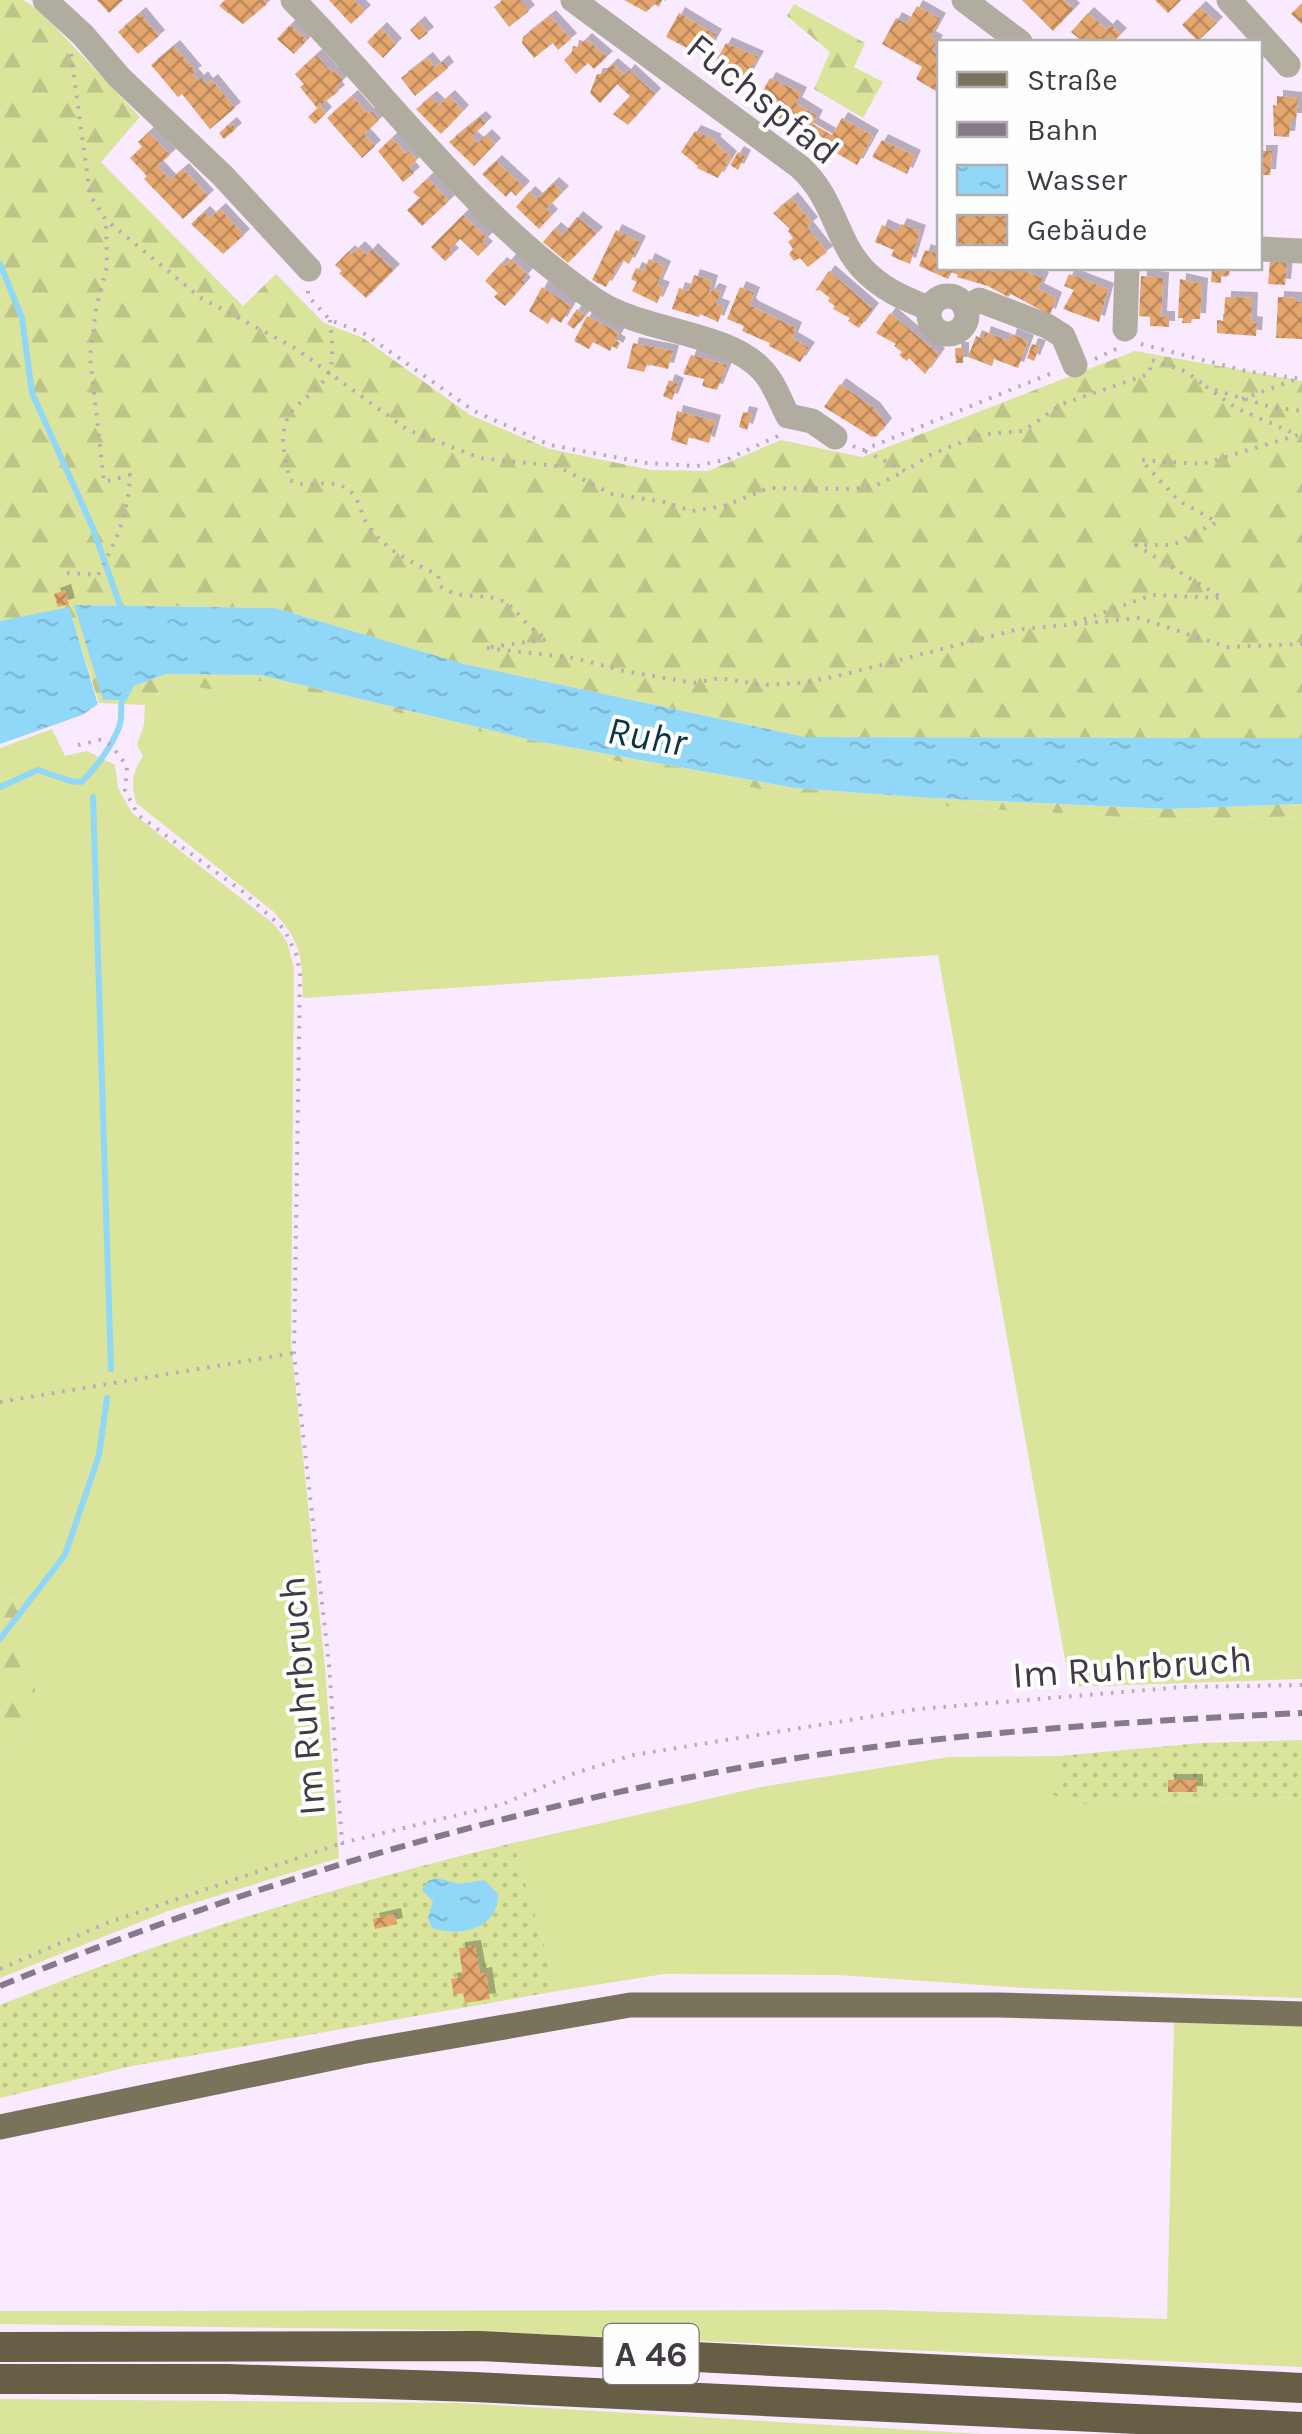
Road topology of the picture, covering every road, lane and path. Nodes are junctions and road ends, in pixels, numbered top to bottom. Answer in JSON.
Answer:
{"nodes":[{"id":1,"x":45,"y":0,"type":"edge"},
{"id":2,"x":293,"y":0,"type":"edge"},
{"id":3,"x":573,"y":0,"type":"edge"},
{"id":4,"x":964,"y":0,"type":"edge"},
{"id":5,"x":1228,"y":0,"type":"edge"},
{"id":6,"x":67,"y":19,"type":"junction"},
{"id":7,"x":1017,"y":40,"type":"edge"},
{"id":8,"x":1295,"y":65,"type":"edge"},
{"id":9,"x":1262,"y":66,"type":"edge"},
{"id":10,"x":106,"y":220,"type":"junction"},
{"id":11,"x":1262,"y":248,"type":"edge"},
{"id":12,"x":1302,"y":252,"type":"edge"},
{"id":13,"x":309,"y":269,"type":"joint"},
{"id":14,"x":1127,"y":270,"type":"edge"},
{"id":15,"x":330,"y":320,"type":"junction"},
{"id":16,"x":1128,"y":339,"type":"junction"},
{"id":17,"x":1075,"y":364,"type":"junction"},
{"id":18,"x":328,"y":374,"type":"junction"},
{"id":19,"x":1300,"y":378,"type":"edge"},
{"id":20,"x":1204,"y":385,"type":"junction"},
{"id":21,"x":1242,"y":399,"type":"junction"},
{"id":22,"x":1302,"y":412,"type":"edge"},
{"id":23,"x":788,"y":416,"type":"junction"},
{"id":24,"x":835,"y":437,"type":"joint"},
{"id":25,"x":862,"y":450,"type":"junction"},
{"id":26,"x":904,"y":471,"type":"junction"},
{"id":27,"x":67,"y":573,"type":"dead end"},
{"id":28,"x":1065,"y":626,"type":"junction"},
{"id":29,"x":1302,"y":644,"type":"edge"},
{"id":30,"x":78,"y":746,"type":"dead end"},
{"id":31,"x":294,"y":1353,"type":"junction"},
{"id":32,"x":0,"y":1402,"type":"edge"},
{"id":33,"x":1302,"y":1685,"type":"edge"},
{"id":34,"x":342,"y":1843,"type":"junction"},
{"id":35,"x":0,"y":1969,"type":"edge"},
{"id":36,"x":1302,"y":2014,"type":"edge"},
{"id":37,"x":0,"y":2127,"type":"edge"},
{"id":38,"x":0,"y":2347,"type":"edge"},
{"id":39,"x":0,"y":2379,"type":"edge"},
{"id":40,"x":1302,"y":2388,"type":"edge"},
{"id":41,"x":1302,"y":2426,"type":"edge"}],
"edges":[{"from":1,"to":6,"type":"street"},
{"from":2,"to":23,"type":"street"},
{"from":3,"to":17,"type":"street","name":"Fuchspfad"},
{"from":4,"to":7,"type":"street"},
{"from":5,"to":8,"type":"street"},
{"from":6,"to":10,"type":"path"},
{"from":6,"to":13,"type":"street"},
{"from":8,"to":9,"type":"street"},
{"from":10,"to":18,"type":"path"},
{"from":10,"to":27,"type":"path"},
{"from":11,"to":12,"type":"street"},
{"from":13,"to":15,"type":"path"},
{"from":14,"to":16,"type":"street"},
{"from":15,"to":18,"type":"path"},
{"from":15,"to":23,"type":"path"},
{"from":16,"to":17,"type":"path"},
{"from":16,"to":19,"type":"path"},
{"from":17,"to":25,"type":"path"},
{"from":18,"to":26,"type":"path"},
{"from":18,"to":28,"type":"path"},
{"from":19,"to":21,"type":"path"},
{"from":20,"to":21,"type":"path"},
{"from":20,"to":26,"type":"path"},
{"from":20,"to":28,"type":"path"},
{"from":21,"to":22,"type":"path"},
{"from":23,"to":24,"type":"street"},
{"from":24,"to":25,"type":"path"},
{"from":25,"to":26,"type":"path"},
{"from":28,"to":29,"type":"path"},
{"from":30,"to":31,"type":"path","name":"Im Ruhrbruch"},
{"from":31,"to":32,"type":"path"},
{"from":31,"to":34,"type":"path","name":"Im Ruhrbruch"},
{"from":33,"to":34,"type":"path","name":"Im Ruhrbruch"},
{"from":34,"to":35,"type":"path"},
{"from":36,"to":37,"type":"main road"},
{"from":38,"to":40,"type":"highway","number":"A 46"},
{"from":39,"to":41,"type":"highway","number":"A 46"}]}
